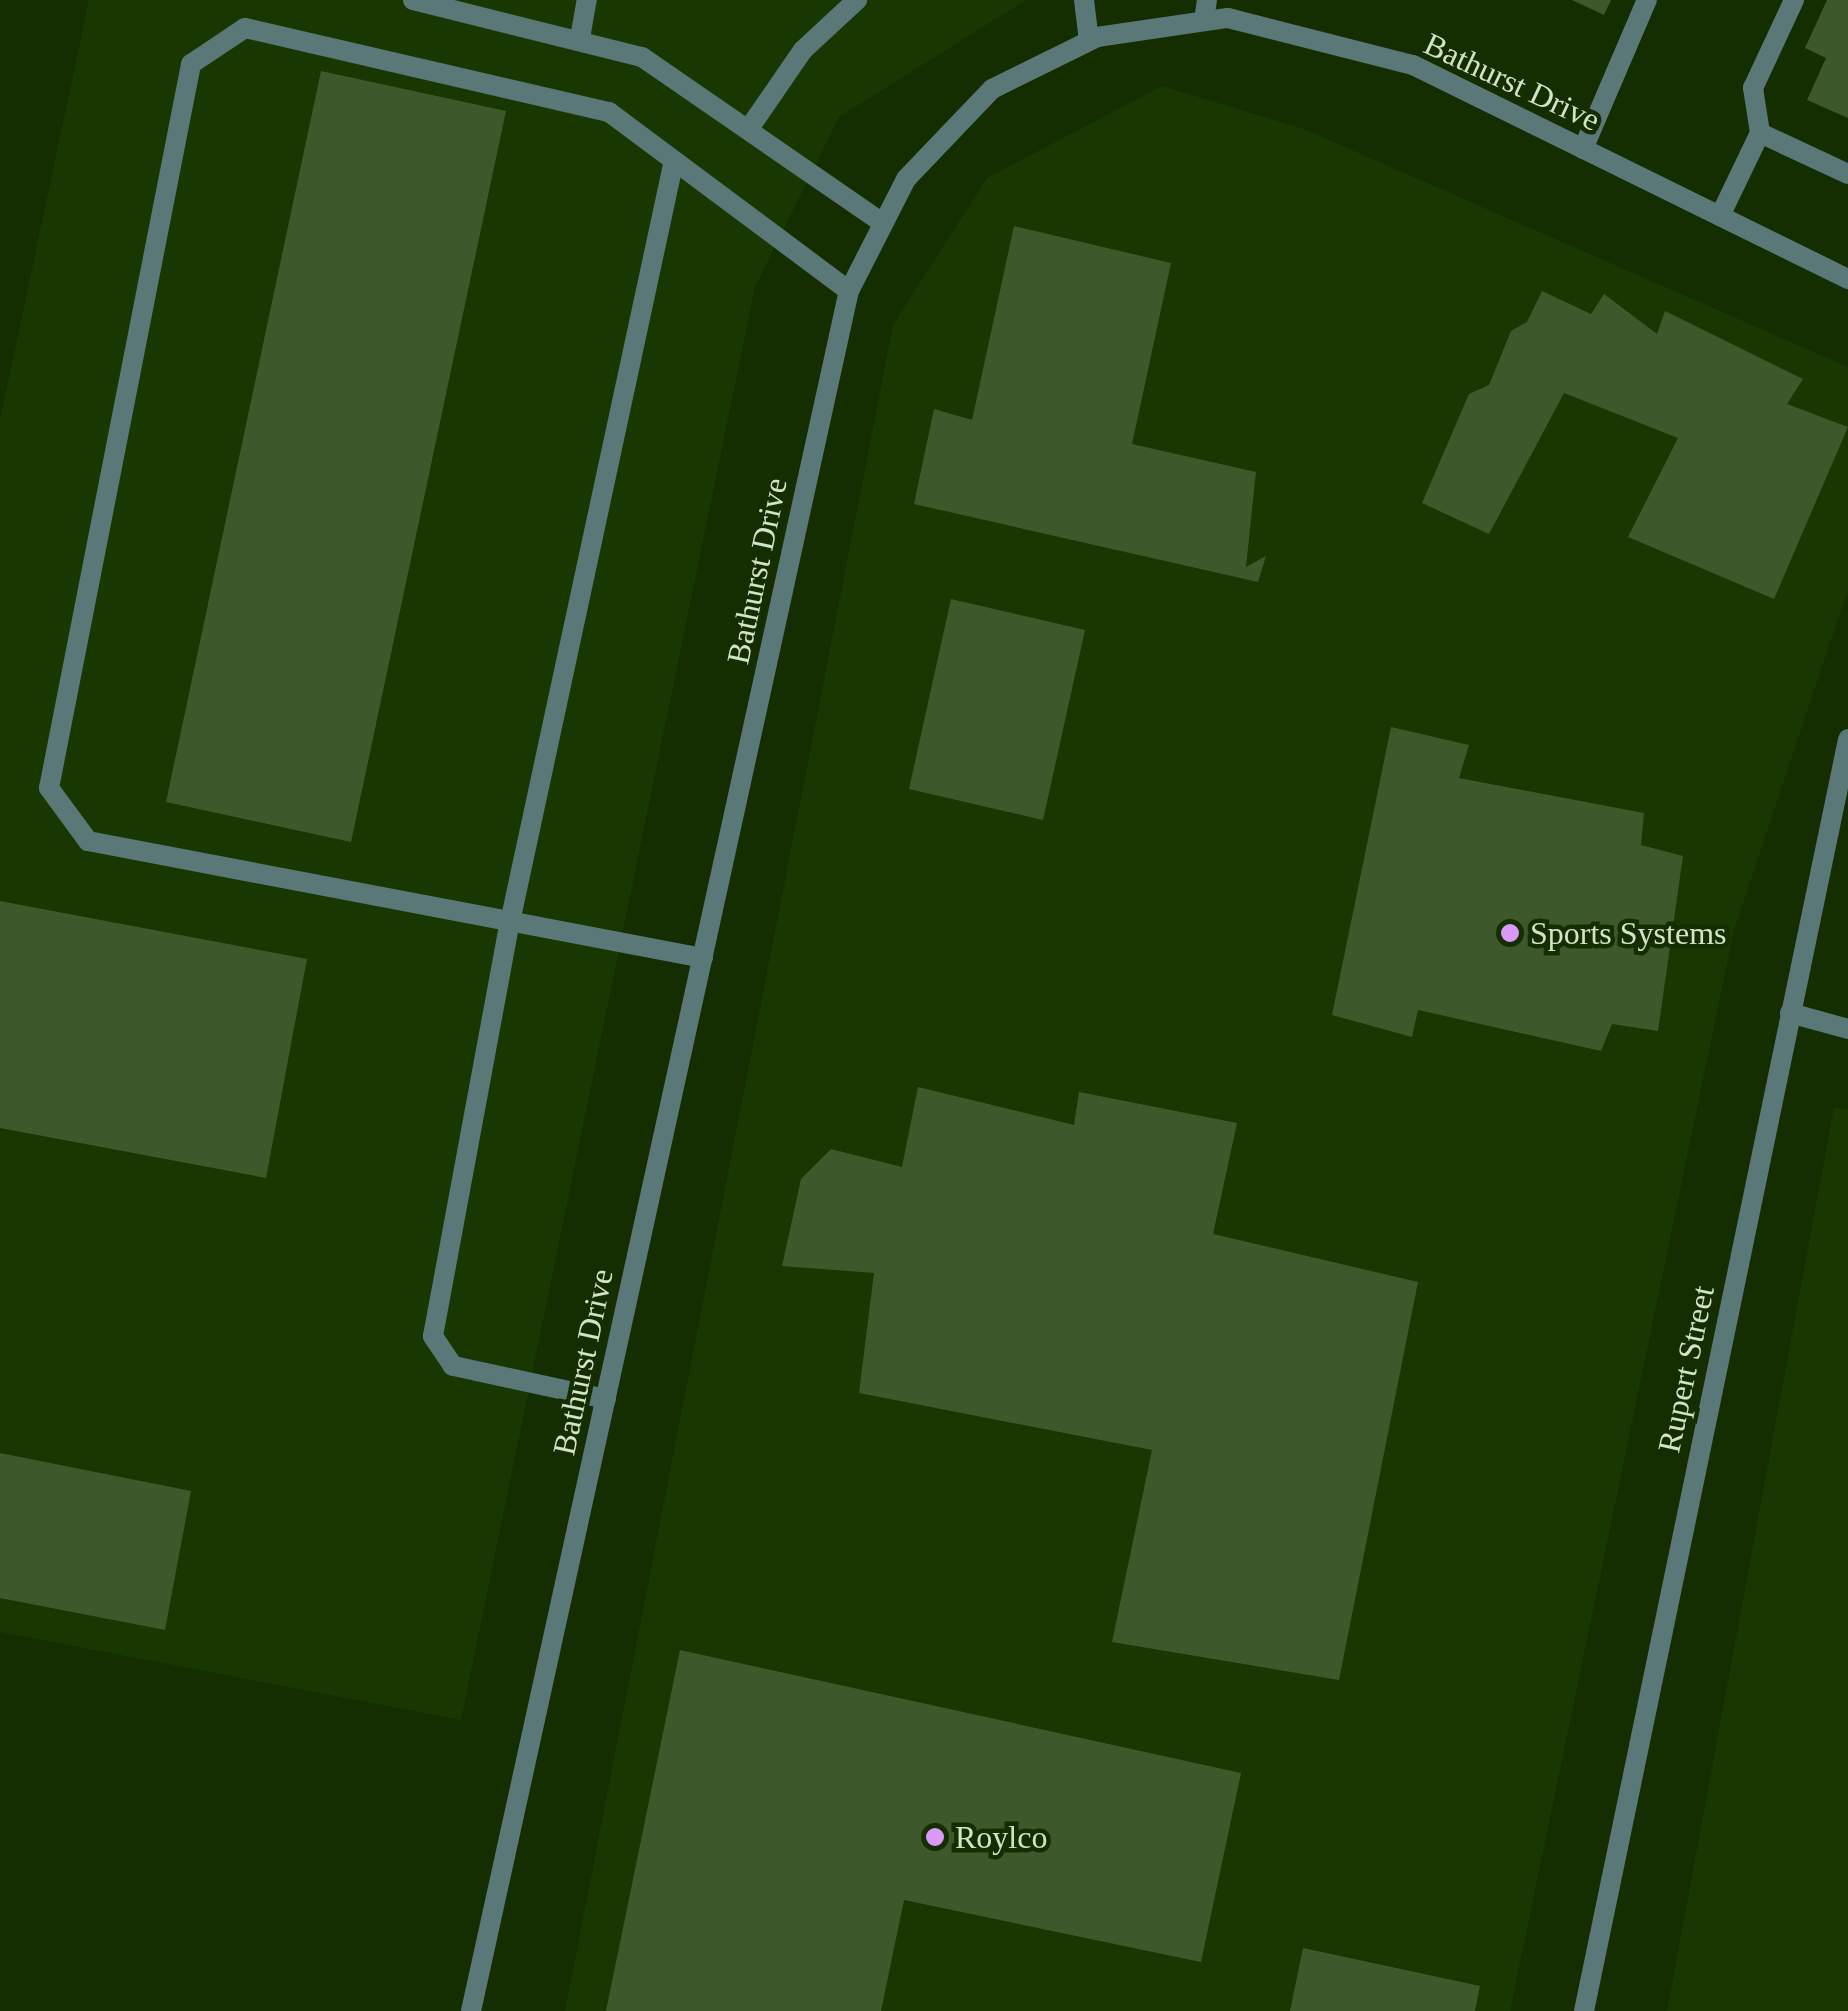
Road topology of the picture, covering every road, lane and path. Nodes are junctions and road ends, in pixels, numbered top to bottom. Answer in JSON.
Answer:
{"nodes":[{"id":1,"x":414,"y":0,"type":"edge"},
{"id":2,"x":587,"y":0,"type":"edge"},
{"id":3,"x":858,"y":0,"type":"edge"},
{"id":4,"x":1084,"y":0,"type":"edge"},
{"id":5,"x":1647,"y":0,"type":"edge"},
{"id":6,"x":1794,"y":0,"type":"edge"},
{"id":7,"x":1206,"y":11,"type":"edge"},
{"id":8,"x":580,"y":38,"type":"junction"},
{"id":9,"x":1089,"y":41,"type":"junction"},
{"id":10,"x":750,"y":128,"type":"junction"},
{"id":11,"x":1760,"y":133,"type":"junction"},
{"id":12,"x":1583,"y":149,"type":"junction"},
{"id":13,"x":674,"y":160,"type":"junction"},
{"id":14,"x":1848,"y":174,"type":"edge"},
{"id":15,"x":1720,"y":216,"type":"junction"},
{"id":16,"x":884,"y":223,"type":"junction"},
{"id":17,"x":1848,"y":280,"type":"edge"},
{"id":18,"x":849,"y":291,"type":"junction"},
{"id":19,"x":1848,"y":740,"type":"edge"},
{"id":20,"x":510,"y":922,"type":"junction"},
{"id":21,"x":703,"y":958,"type":"junction"},
{"id":22,"x":1790,"y":1014,"type":"junction"},
{"id":23,"x":1848,"y":1029,"type":"edge"},
{"id":24,"x":606,"y":1399,"type":"junction"},
{"id":25,"x":472,"y":2011,"type":"edge"},
{"id":26,"x":1584,"y":2011,"type":"edge"}],
"edges":[{"from":1,"to":8,"type":"street"},
{"from":2,"to":8,"type":"street"},
{"from":3,"to":10,"type":"street"},
{"from":4,"to":9,"type":"street"},
{"from":5,"to":12,"type":"street"},
{"from":6,"to":11,"type":"street"},
{"from":7,"to":9,"type":"street","name":"Bathurst Drive"},
{"from":7,"to":12,"type":"street","name":"Bathurst Drive"},
{"from":8,"to":10,"type":"street"},
{"from":9,"to":16,"type":"street","name":"Bathurst Drive"},
{"from":10,"to":16,"type":"street"},
{"from":11,"to":14,"type":"street"},
{"from":11,"to":15,"type":"street"},
{"from":12,"to":15,"type":"street","name":"Bathurst Drive"},
{"from":13,"to":18,"type":"street"},
{"from":13,"to":20,"type":"street"},
{"from":13,"to":20,"type":"street"},
{"from":15,"to":17,"type":"street","name":"Bathurst Drive"},
{"from":16,"to":18,"type":"street","name":"Bathurst Drive"},
{"from":18,"to":21,"type":"street","name":"Bathurst Drive"},
{"from":19,"to":22,"type":"street","name":"Rupert Street"},
{"from":20,"to":21,"type":"street"},
{"from":20,"to":24,"type":"street"},
{"from":21,"to":24,"type":"street","name":"Bathurst Drive"},
{"from":22,"to":23,"type":"street"},
{"from":22,"to":26,"type":"street","name":"Rupert Street"},
{"from":24,"to":25,"type":"street","name":"Bathurst Drive"}]}
